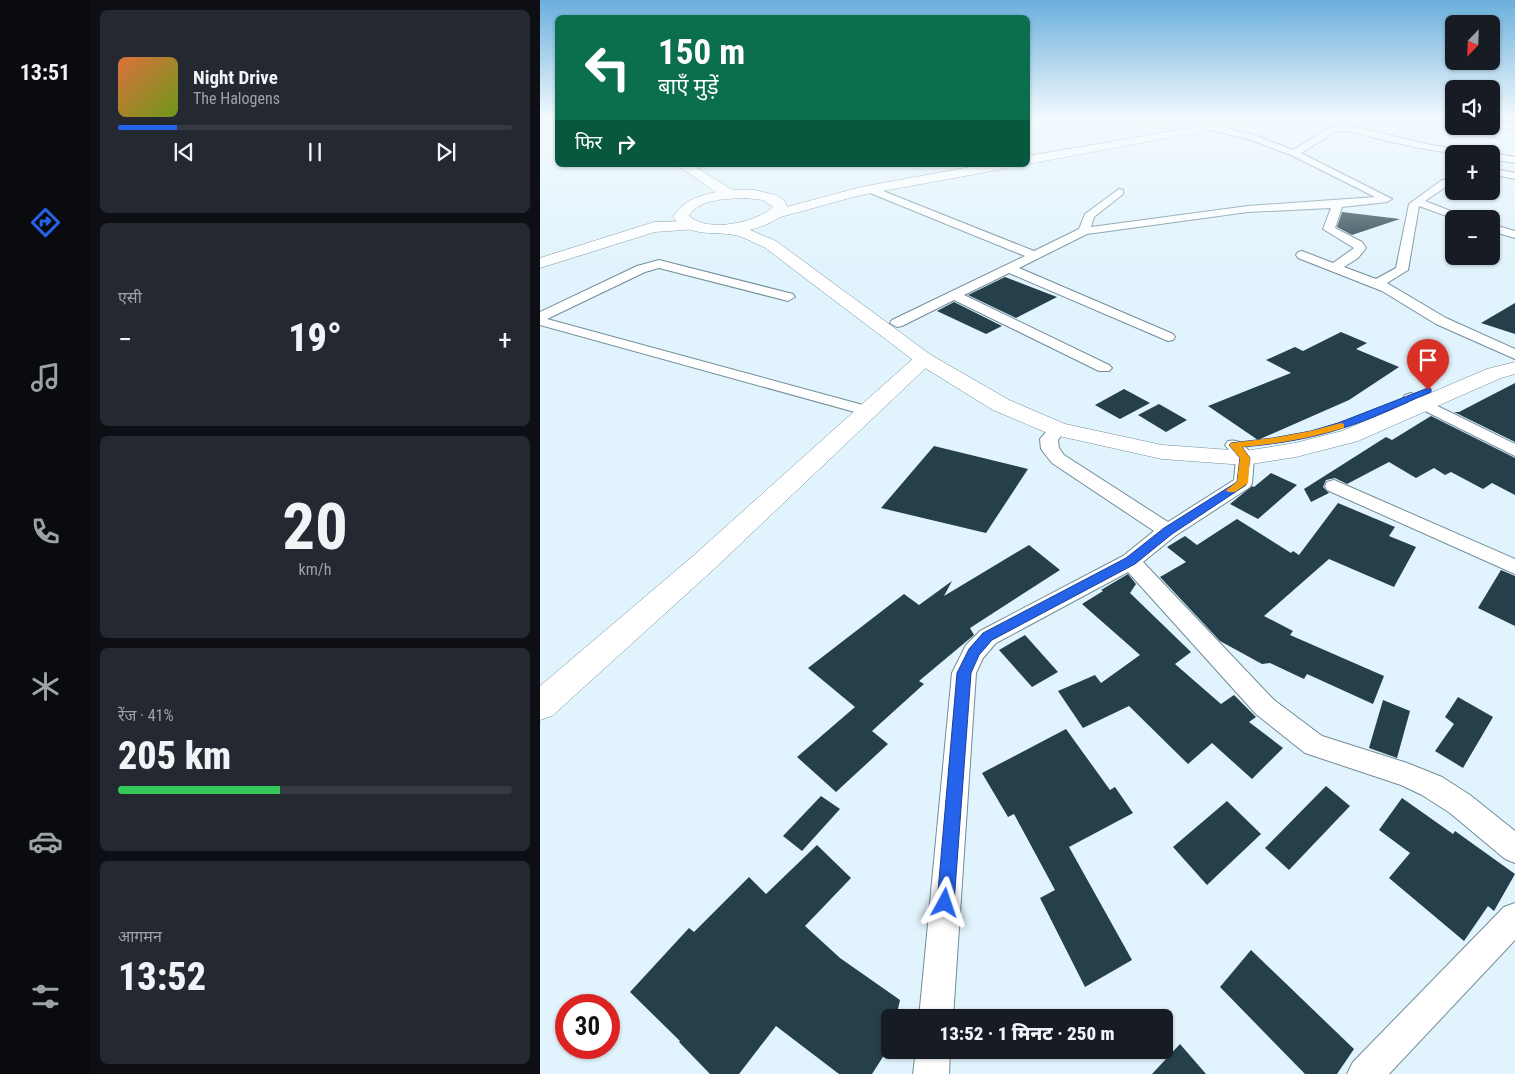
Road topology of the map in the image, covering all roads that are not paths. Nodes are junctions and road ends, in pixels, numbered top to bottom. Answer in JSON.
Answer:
{"nodes":[{"id":1,"x":671,"y":167,"type":"edge"},
{"id":2,"x":686,"y":167,"type":"edge"},
{"id":3,"x":935,"y":167,"type":"edge"},
{"id":4,"x":992,"y":167,"type":"edge"},
{"id":5,"x":1323,"y":167,"type":"edge"},
{"id":6,"x":1500,"y":173,"type":"edge"},
{"id":7,"x":1515,"y":176,"type":"edge"},
{"id":8,"x":1445,"y":183,"type":"edge"},
{"id":9,"x":869,"y":190,"type":"junction"},
{"id":10,"x":801,"y":192,"type":"dead end"},
{"id":11,"x":1119,"y":192,"type":"dead end"},
{"id":12,"x":786,"y":194,"type":"dead end"},
{"id":13,"x":730,"y":195,"type":"junction"},
{"id":14,"x":760,"y":195,"type":"junction"},
{"id":15,"x":1387,"y":199,"type":"junction"},
{"id":16,"x":701,"y":201,"type":"junction"},
{"id":17,"x":1417,"y":202,"type":"junction"},
{"id":18,"x":1338,"y":204,"type":"junction"},
{"id":19,"x":683,"y":211,"type":"junction"},
{"id":20,"x":1445,"y":212,"type":"edge"},
{"id":21,"x":772,"y":217,"type":"junction"},
{"id":22,"x":692,"y":226,"type":"junction"},
{"id":23,"x":720,"y":229,"type":"junction"},
{"id":24,"x":1500,"y":230,"type":"edge"},
{"id":25,"x":1084,"y":231,"type":"junction"},
{"id":26,"x":1515,"y":235,"type":"edge"},
{"id":27,"x":540,"y":252,"type":"edge"},
{"id":28,"x":1034,"y":255,"type":"junction"},
{"id":29,"x":1302,"y":255,"type":"dead end"},
{"id":30,"x":540,"y":263,"type":"edge"},
{"id":31,"x":1335,"y":267,"type":"junction"},
{"id":32,"x":1008,"y":268,"type":"junction"},
{"id":33,"x":1376,"y":284,"type":"junction"},
{"id":34,"x":845,"y":293,"type":"junction"},
{"id":35,"x":953,"y":295,"type":"junction"},
{"id":36,"x":788,"y":297,"type":"dead end"},
{"id":37,"x":540,"y":317,"type":"edge"},
{"id":38,"x":540,"y":321,"type":"edge"},
{"id":39,"x":897,"y":323,"type":"junction"},
{"id":40,"x":1168,"y":337,"type":"dead end"},
{"id":41,"x":1515,"y":357,"type":"edge"},
{"id":42,"x":924,"y":358,"type":"junction"},
{"id":43,"x":1104,"y":368,"type":"dead end"},
{"id":44,"x":1515,"y":368,"type":"edge"},
{"id":45,"x":1417,"y":400,"type":"junction"},
{"id":46,"x":868,"y":411,"type":"junction"},
{"id":47,"x":1058,"y":429,"type":"junction"},
{"id":48,"x":1240,"y":451,"type":"junction"},
{"id":49,"x":1515,"y":451,"type":"edge"},
{"id":50,"x":1334,"y":486,"type":"dead end"},
{"id":51,"x":1168,"y":531,"type":"junction"},
{"id":52,"x":1130,"y":561,"type":"junction"},
{"id":53,"x":1515,"y":567,"type":"edge"},
{"id":54,"x":540,"y":706,"type":"edge"},
{"id":55,"x":1515,"y":850,"type":"edge"},
{"id":56,"x":1515,"y":918,"type":"edge"},
{"id":57,"x":937,"y":1009,"type":"edge"},
{"id":58,"x":932,"y":1059,"type":"edge"},
{"id":59,"x":931,"y":1074,"type":"edge"},
{"id":60,"x":1365,"y":1074,"type":"edge"}],
"edges":[{"from":1,"to":16,"type":"main road"},
{"from":2,"to":13,"type":"main road"},
{"from":3,"to":10,"type":"main road"},
{"from":4,"to":9,"type":"main road"},
{"from":5,"to":15,"type":"street"},
{"from":6,"to":7,"type":"street"},
{"from":8,"to":17,"type":"street"},
{"from":9,"to":21,"type":"main road"},
{"from":9,"to":28,"type":"street"},
{"from":11,"to":25,"type":"street"},
{"from":12,"to":14,"type":"main road"},
{"from":13,"to":14,"type":"main road"},
{"from":13,"to":16,"type":"main road"},
{"from":14,"to":21,"type":"main road"},
{"from":15,"to":17,"type":"street"},
{"from":15,"to":18,"type":"street"},
{"from":16,"to":19,"type":"main road"},
{"from":17,"to":20,"type":"street"},
{"from":17,"to":33,"type":"street"},
{"from":18,"to":25,"type":"street"},
{"from":18,"to":31,"type":"street"},
{"from":19,"to":22,"type":"main road"},
{"from":19,"to":27,"type":"main road"},
{"from":21,"to":23,"type":"main road"},
{"from":21,"to":34,"type":"main road"},
{"from":22,"to":23,"type":"main road"},
{"from":22,"to":30,"type":"main road"},
{"from":23,"to":34,"type":"main road"},
{"from":24,"to":26,"type":"street"},
{"from":25,"to":28,"type":"street"},
{"from":28,"to":32,"type":"street"},
{"from":29,"to":31,"type":"street"},
{"from":31,"to":33,"type":"street"},
{"from":32,"to":35,"type":"street"},
{"from":32,"to":40,"type":"street"},
{"from":33,"to":41,"type":"street"},
{"from":34,"to":39,"type":"main road"},
{"from":34,"to":42,"type":"main road"},
{"from":35,"to":39,"type":"street"},
{"from":35,"to":43,"type":"street"},
{"from":36,"to":37,"type":"street"},
{"from":38,"to":46,"type":"street"},
{"from":39,"to":48,"type":"main road"},
{"from":41,"to":45,"type":"main road"},
{"from":42,"to":46,"type":"main road"},
{"from":42,"to":47,"type":"main road"},
{"from":44,"to":45,"type":"main road"},
{"from":45,"to":48,"type":"main road"},
{"from":45,"to":49,"type":"street"},
{"from":46,"to":54,"type":"main road"},
{"from":47,"to":48,"type":"main road"},
{"from":47,"to":51,"type":"street"},
{"from":48,"to":51,"type":"street"},
{"from":50,"to":53,"type":"street"},
{"from":51,"to":52,"type":"street"},
{"from":52,"to":55,"type":"street"},
{"from":52,"to":57,"type":"street"},
{"from":56,"to":60,"type":"street"},
{"from":58,"to":59,"type":"street"}]}
